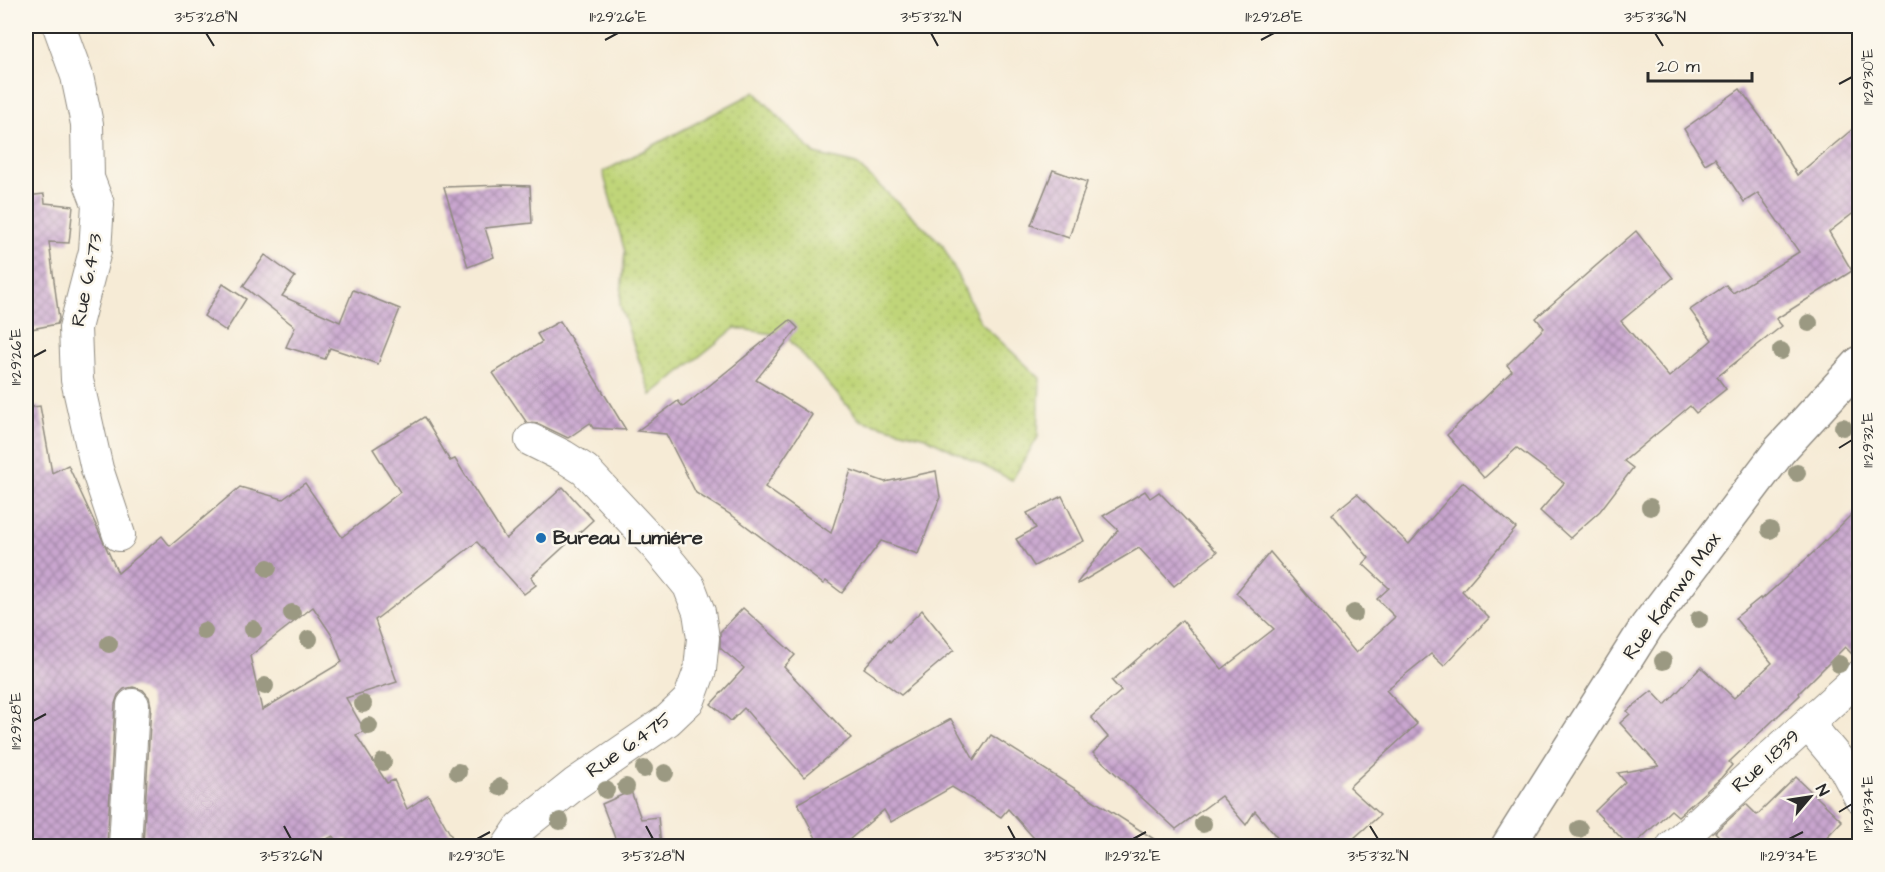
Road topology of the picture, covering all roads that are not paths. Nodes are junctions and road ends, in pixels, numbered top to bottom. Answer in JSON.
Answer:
{"nodes":[{"id":1,"x":59,"y":26,"type":"edge"},
{"id":2,"x":1860,"y":363,"type":"edge"},
{"id":3,"x":531,"y":440,"type":"dead end"},
{"id":4,"x":119,"y":535,"type":"dead end"},
{"id":5,"x":1860,"y":676,"type":"edge"},
{"id":6,"x":133,"y":705,"type":"dead end"},
{"id":7,"x":1808,"y":724,"type":"junction"},
{"id":8,"x":1860,"y":797,"type":"edge"},
{"id":9,"x":125,"y":846,"type":"edge"},
{"id":10,"x":508,"y":846,"type":"edge"},
{"id":11,"x":1508,"y":846,"type":"edge"},
{"id":12,"x":1673,"y":846,"type":"edge"}],
"edges":[{"from":1,"to":4,"type":"street","name":"Rue 6.473"},
{"from":2,"to":11,"type":"main road","name":"Rue Kamwa Max"},
{"from":3,"to":10,"type":"street","name":"Rue 6.475"},
{"from":5,"to":7,"type":"street","name":"Rue 1.839"},
{"from":6,"to":9,"type":"street"},
{"from":7,"to":8,"type":"street"},
{"from":7,"to":12,"type":"street","name":"Rue 1.839"}]}
